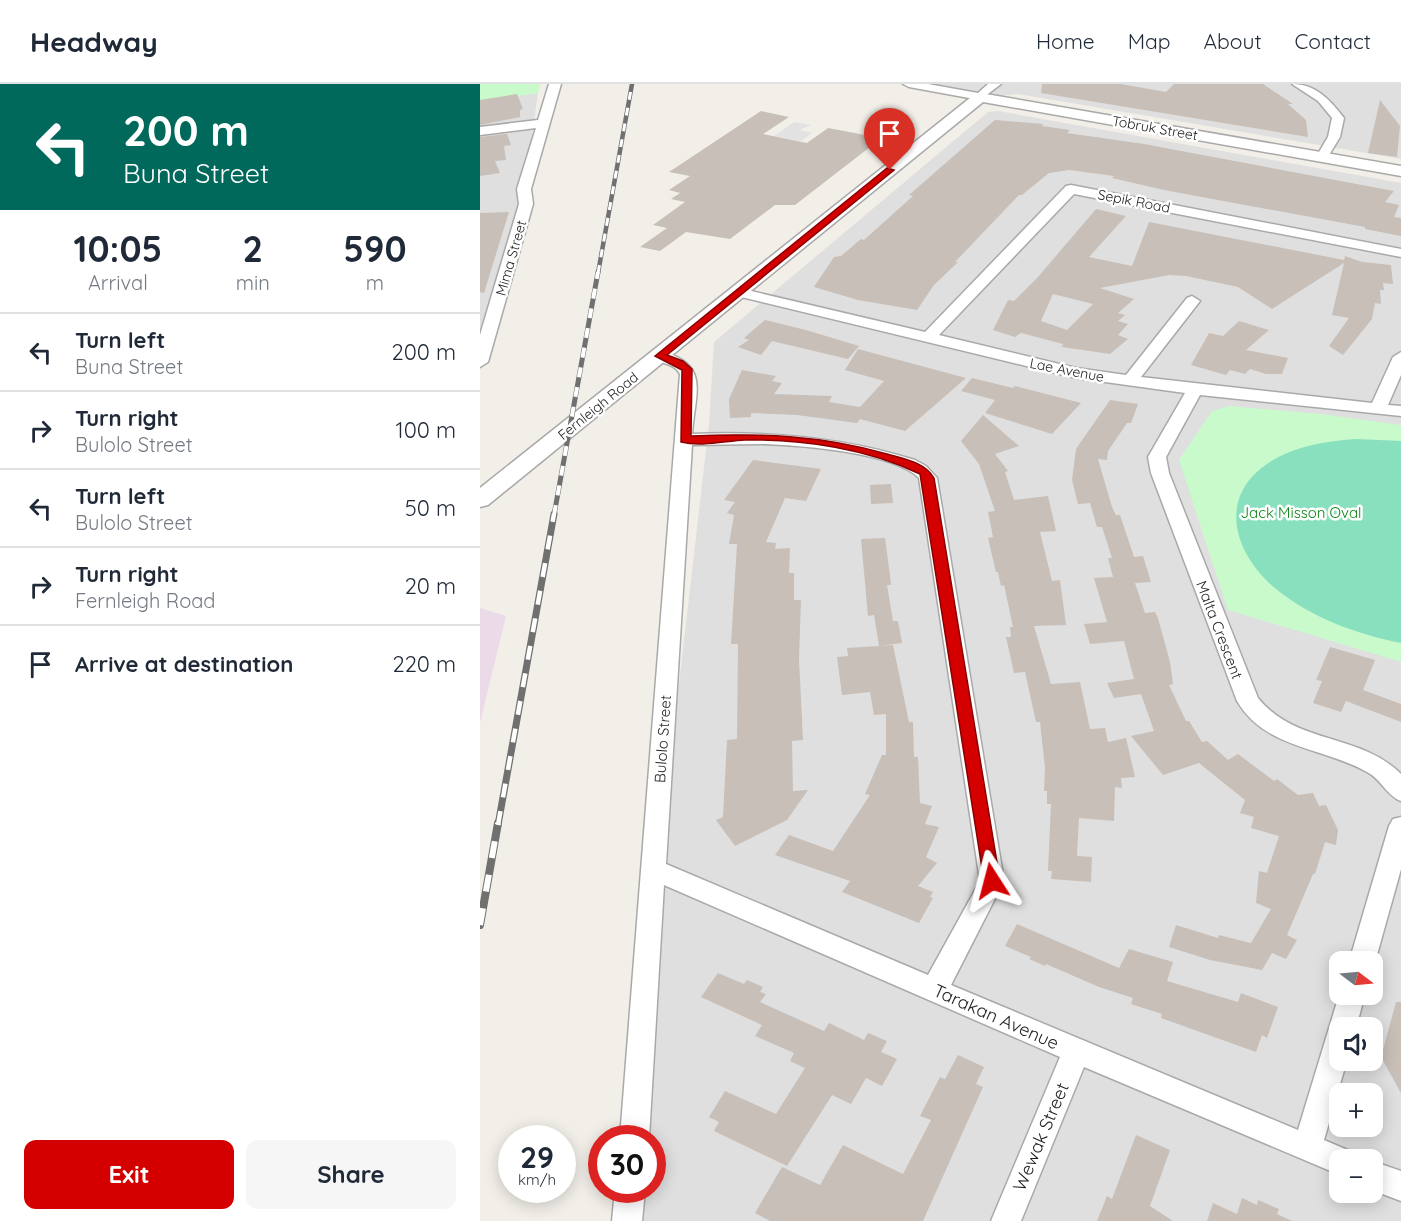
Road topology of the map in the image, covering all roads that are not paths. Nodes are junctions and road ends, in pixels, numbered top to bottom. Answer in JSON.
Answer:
{"nodes":[{"id":1,"x":555,"y":84,"type":"edge"},
{"id":2,"x":909,"y":84,"type":"edge"},
{"id":3,"x":995,"y":84,"type":"edge"},
{"id":4,"x":1298,"y":84,"type":"edge"},
{"id":5,"x":980,"y":97,"type":"junction"},
{"id":6,"x":544,"y":123,"type":"junction"},
{"id":7,"x":480,"y":131,"type":"edge"},
{"id":8,"x":1322,"y":157,"type":"junction"},
{"id":9,"x":1401,"y":171,"type":"edge"},
{"id":10,"x":1401,"y":253,"type":"edge"},
{"id":11,"x":738,"y":292,"type":"junction"},
{"id":12,"x":1192,"y":301,"type":"dead end"},
{"id":13,"x":927,"y":339,"type":"junction"},
{"id":14,"x":660,"y":356,"type":"junction"},
{"id":15,"x":1401,"y":357,"type":"edge"},
{"id":16,"x":480,"y":362,"type":"edge"},
{"id":17,"x":1129,"y":382,"type":"junction"},
{"id":18,"x":1195,"y":390,"type":"junction"},
{"id":19,"x":1378,"y":408,"type":"junction"},
{"id":20,"x":1401,"y":411,"type":"edge"},
{"id":21,"x":685,"y":440,"type":"junction"},
{"id":22,"x":480,"y":500,"type":"edge"},
{"id":23,"x":1401,"y":792,"type":"edge"},
{"id":24,"x":1401,"y":826,"type":"edge"},
{"id":25,"x":654,"y":870,"type":"junction"},
{"id":26,"x":1365,"y":951,"type":"edge"},
{"id":27,"x":935,"y":989,"type":"junction"},
{"id":28,"x":1076,"y":1052,"type":"junction"},
{"id":29,"x":1330,"y":1071,"type":"edge"},
{"id":30,"x":635,"y":1125,"type":"edge"},
{"id":31,"x":1307,"y":1148,"type":"junction"},
{"id":32,"x":1329,"y":1157,"type":"edge"},
{"id":33,"x":1383,"y":1179,"type":"edge"},
{"id":34,"x":1401,"y":1186,"type":"edge"},
{"id":35,"x":629,"y":1203,"type":"edge"},
{"id":36,"x":627,"y":1221,"type":"edge"},
{"id":37,"x":1006,"y":1221,"type":"edge"}],
"edges":[{"from":1,"to":6,"type":"street","name":"Mima Street"},
{"from":2,"to":5,"type":"street","name":"Tobruk Street"},
{"from":3,"to":5,"type":"street","name":"Fernleigh Road"},
{"from":4,"to":8,"type":"street"},
{"from":5,"to":8,"type":"street","name":"Tobruk Street"},
{"from":5,"to":11,"type":"street","name":"Fernleigh Road"},
{"from":6,"to":7,"type":"street"},
{"from":6,"to":16,"type":"street","name":"Mima Street"},
{"from":8,"to":9,"type":"street","name":"Tobruk Street"},
{"from":10,"to":13,"type":"street","name":"Sepik Road"},
{"from":11,"to":13,"type":"street","name":"Lae Avenue"},
{"from":11,"to":14,"type":"street","name":"Fernleigh Road"},
{"from":12,"to":17,"type":"street"},
{"from":13,"to":17,"type":"street","name":"Lae Avenue"},
{"from":14,"to":21,"type":"street","name":"Bulolo Street"},
{"from":14,"to":22,"type":"street","name":"Fernleigh Road"},
{"from":15,"to":19,"type":"street"},
{"from":17,"to":18,"type":"street","name":"Lae Avenue"},
{"from":18,"to":19,"type":"street","name":"Lae Avenue"},
{"from":18,"to":23,"type":"street","name":"Malta Crescent"},
{"from":19,"to":20,"type":"street","name":"Lae Avenue"},
{"from":21,"to":25,"type":"street","name":"Bulolo Street"},
{"from":21,"to":27,"type":"street"},
{"from":24,"to":26,"type":"street"},
{"from":25,"to":27,"type":"street","name":"Tarakan Avenue"},
{"from":25,"to":30,"type":"street","name":"Bulolo Street"},
{"from":27,"to":28,"type":"street","name":"Tarakan Avenue"},
{"from":28,"to":31,"type":"street","name":"Tarakan Avenue"},
{"from":28,"to":37,"type":"street","name":"Wewak Street"},
{"from":29,"to":31,"type":"street"},
{"from":31,"to":32,"type":"street","name":"Tarakan Avenue"},
{"from":33,"to":34,"type":"street"},
{"from":35,"to":36,"type":"street"}]}
